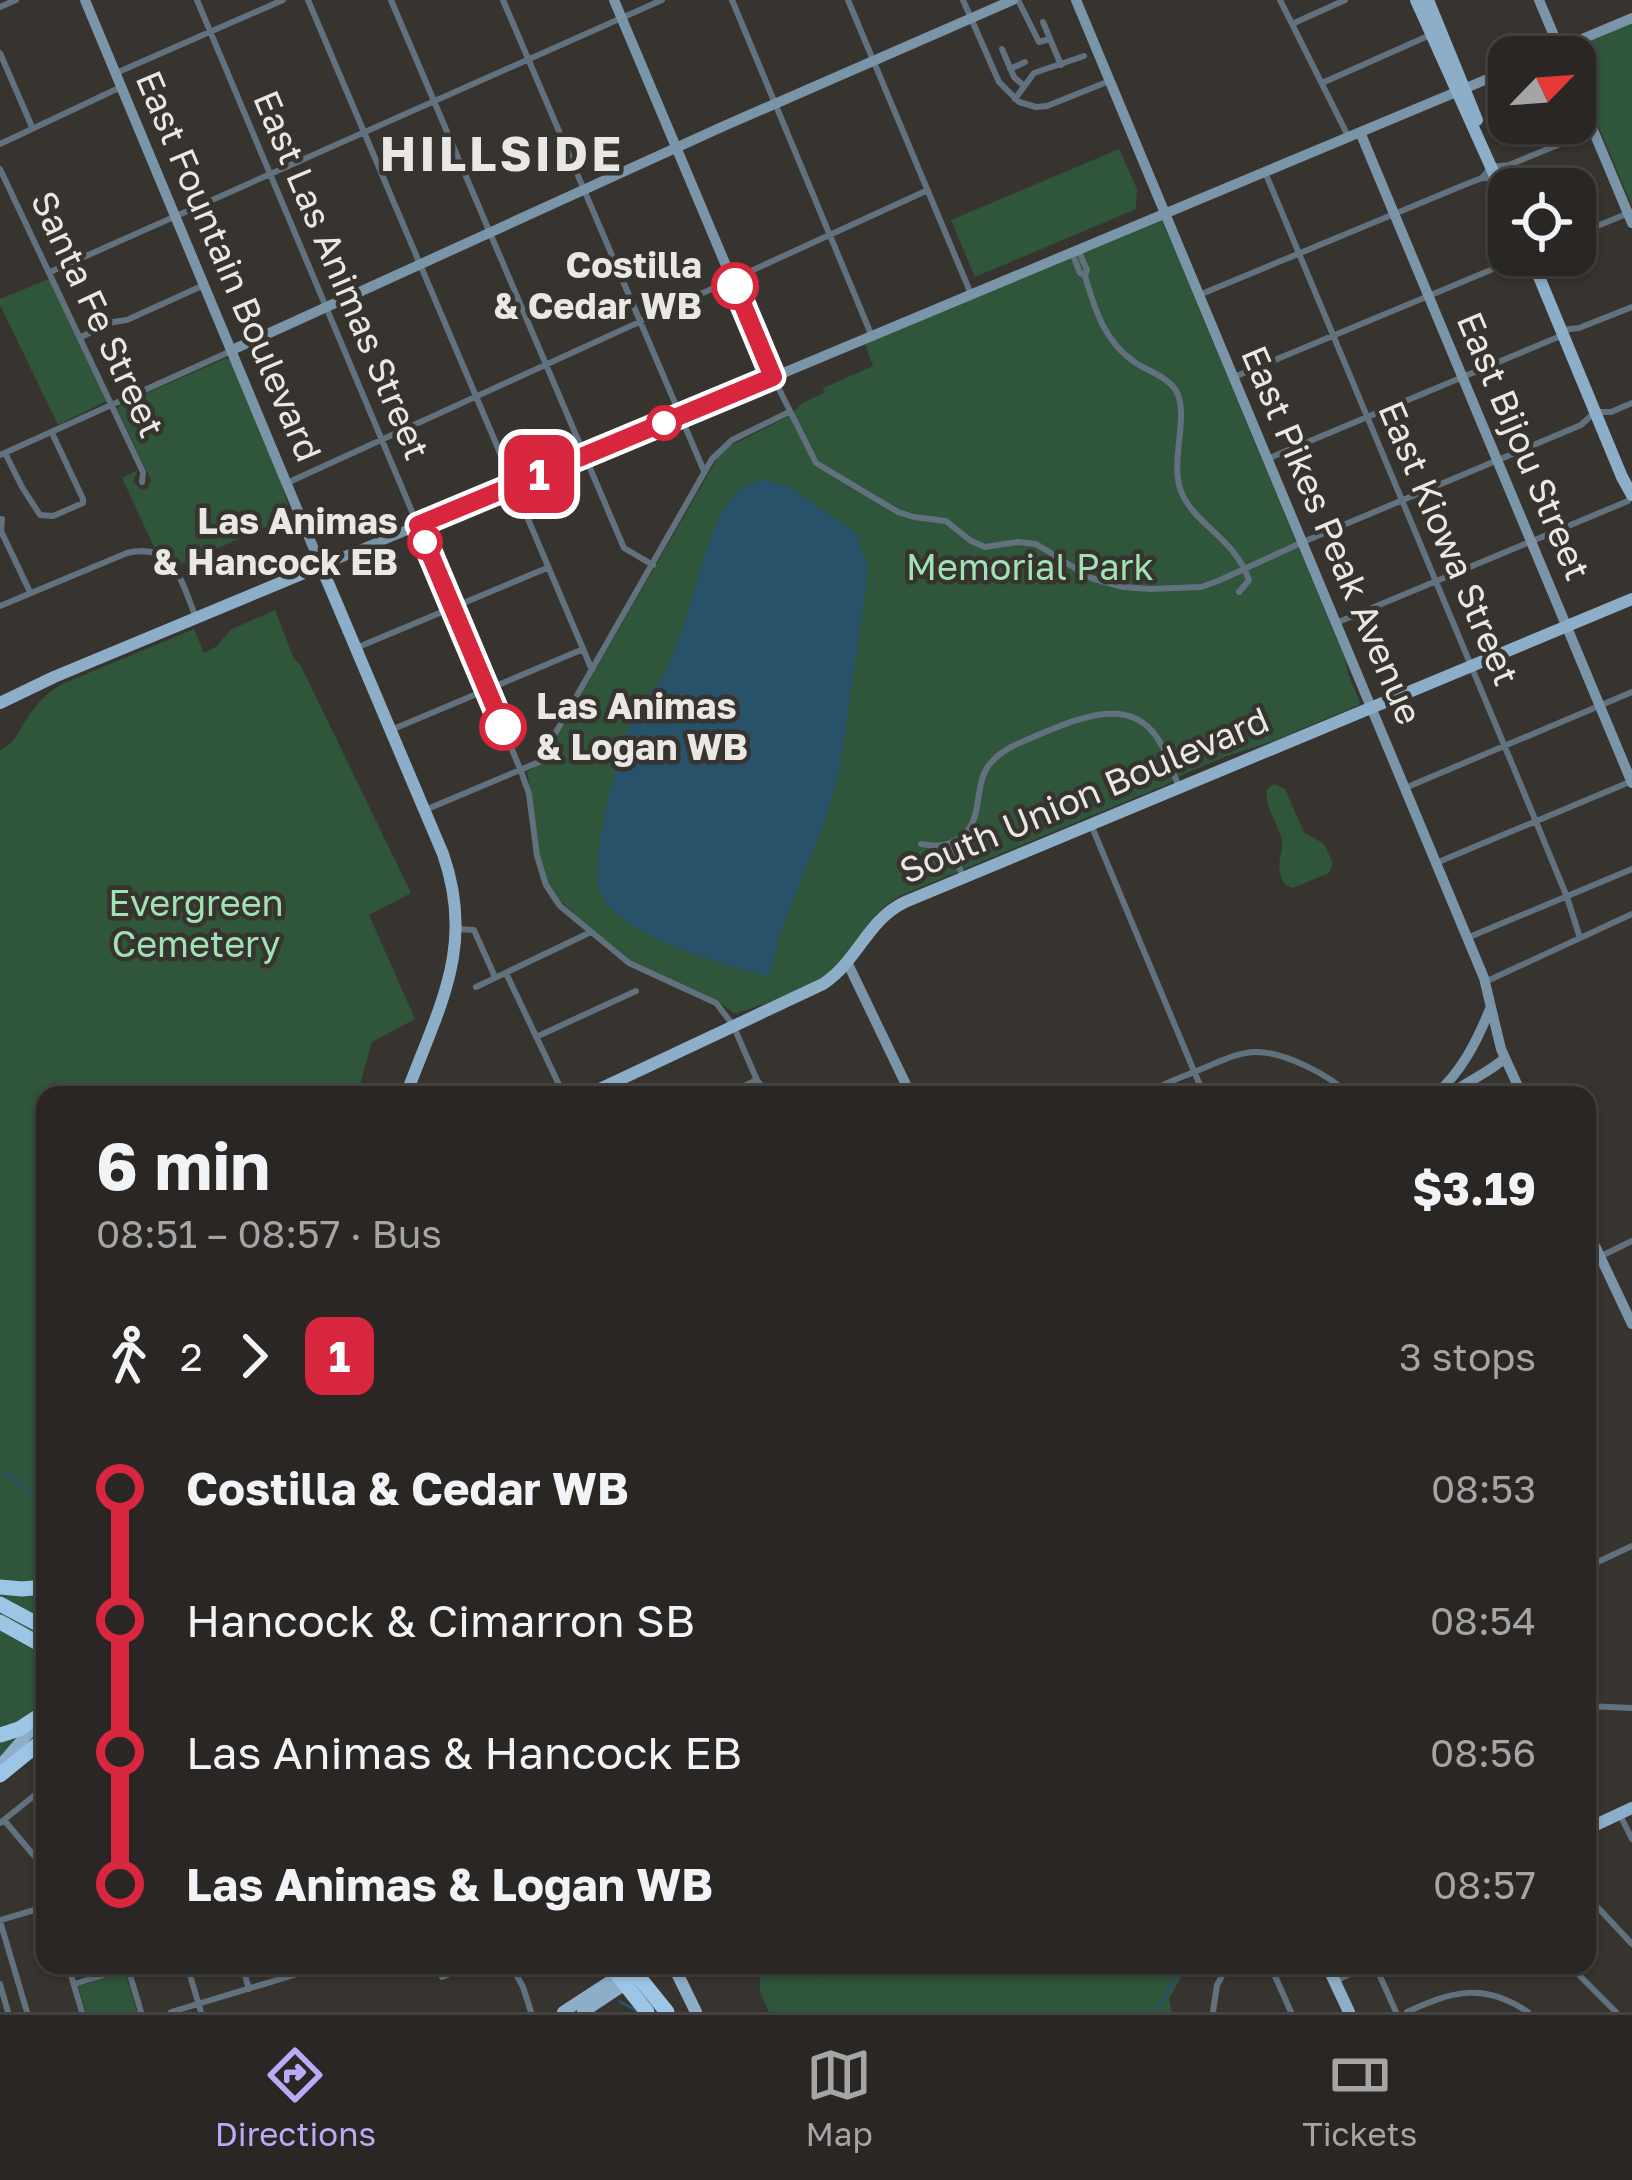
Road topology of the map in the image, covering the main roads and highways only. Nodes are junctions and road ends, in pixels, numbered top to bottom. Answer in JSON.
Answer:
{"nodes":[{"id":1,"x":85,"y":0,"type":"edge"},
{"id":2,"x":614,"y":0,"type":"edge"},
{"id":3,"x":1016,"y":0,"type":"edge"},
{"id":4,"x":1076,"y":0,"type":"edge"},
{"id":5,"x":1416,"y":0,"type":"edge"},
{"id":6,"x":1428,"y":0,"type":"edge"},
{"id":7,"x":1539,"y":0,"type":"edge"},
{"id":8,"x":1632,"y":18,"type":"edge"},
{"id":9,"x":1436,"y":32,"type":"junction"},
{"id":10,"x":1554,"y":36,"type":"edge"},
{"id":11,"x":1595,"y":36,"type":"edge"},
{"id":12,"x":1488,"y":79,"type":"edge"},
{"id":13,"x":1461,"y":91,"type":"junction"},
{"id":14,"x":1354,"y":134,"type":"junction"},
{"id":15,"x":1596,"y":137,"type":"edge"},
{"id":16,"x":677,"y":148,"type":"junction"},
{"id":17,"x":1491,"y":168,"type":"edge"},
{"id":18,"x":1165,"y":213,"type":"junction"},
{"id":19,"x":1631,"y":216,"type":"edge"},
{"id":20,"x":1535,"y":276,"type":"edge"},
{"id":21,"x":232,"y":350,"type":"junction"},
{"id":22,"x":773,"y":377,"type":"junction"},
{"id":23,"x":1631,"y":502,"type":"edge"},
{"id":24,"x":321,"y":566,"type":"junction"},
{"id":25,"x":1632,"y":598,"type":"edge"},
{"id":26,"x":1566,"y":626,"type":"junction"},
{"id":27,"x":0,"y":704,"type":"edge"},
{"id":28,"x":1371,"y":707,"type":"junction"},
{"id":29,"x":1632,"y":782,"type":"edge"},
{"id":30,"x":848,"y":964,"type":"junction"},
{"id":31,"x":1492,"y":1006,"type":"junction"},
{"id":32,"x":1502,"y":1059,"type":"junction"},
{"id":33,"x":1457,"y":1074,"type":"junction"},
{"id":34,"x":409,"y":1086,"type":"edge"},
{"id":35,"x":606,"y":1086,"type":"edge"},
{"id":36,"x":907,"y":1086,"type":"edge"},
{"id":37,"x":1444,"y":1086,"type":"edge"},
{"id":38,"x":1461,"y":1086,"type":"edge"},
{"id":39,"x":1517,"y":1086,"type":"edge"},
{"id":40,"x":1596,"y":1248,"type":"edge"},
{"id":41,"x":1632,"y":1324,"type":"edge"},
{"id":42,"x":0,"y":1587,"type":"edge"},
{"id":43,"x":36,"y":1588,"type":"edge"},
{"id":44,"x":0,"y":1604,"type":"edge"},
{"id":45,"x":36,"y":1623,"type":"edge"},
{"id":46,"x":0,"y":1626,"type":"edge"},
{"id":47,"x":36,"y":1642,"type":"edge"},
{"id":48,"x":36,"y":1716,"type":"edge"},
{"id":49,"x":36,"y":1720,"type":"edge"},
{"id":50,"x":0,"y":1736,"type":"edge"},
{"id":51,"x":36,"y":1747,"type":"edge"},
{"id":52,"x":36,"y":1748,"type":"edge"},
{"id":53,"x":0,"y":1766,"type":"edge"},
{"id":54,"x":0,"y":1775,"type":"edge"},
{"id":55,"x":0,"y":1786,"type":"edge"},
{"id":56,"x":1626,"y":1810,"type":"edge"},
{"id":57,"x":1596,"y":1824,"type":"edge"},
{"id":58,"x":617,"y":1974,"type":"edge"},
{"id":59,"x":627,"y":1974,"type":"edge"},
{"id":60,"x":631,"y":1974,"type":"edge"},
{"id":61,"x":646,"y":1974,"type":"edge"},
{"id":62,"x":678,"y":1974,"type":"edge"},
{"id":63,"x":1332,"y":1974,"type":"edge"},
{"id":64,"x":563,"y":2012,"type":"edge"},
{"id":65,"x":583,"y":2012,"type":"edge"},
{"id":66,"x":647,"y":2012,"type":"edge"},
{"id":67,"x":667,"y":2012,"type":"edge"},
{"id":68,"x":696,"y":2012,"type":"edge"},
{"id":69,"x":1349,"y":2012,"type":"edge"}],
"edges":[{"from":1,"to":21,"type":"main road","name":"East Fountain Boulevard"},
{"from":2,"to":16,"type":"main road"},
{"from":3,"to":16,"type":"main road"},
{"from":4,"to":18,"type":"main road","name":"East Pikes Peak Avenue"},
{"from":5,"to":9,"type":"main road"},
{"from":6,"to":9,"type":"main road"},
{"from":7,"to":10,"type":"main road"},
{"from":8,"to":11,"type":"main road"},
{"from":9,"to":13,"type":"main road"},
{"from":12,"to":13,"type":"main road"},
{"from":13,"to":14,"type":"main road"},
{"from":13,"to":17,"type":"main road"},
{"from":14,"to":18,"type":"main road"},
{"from":14,"to":26,"type":"main road","name":"East Bijou Street"},
{"from":15,"to":19,"type":"main road"},
{"from":16,"to":21,"type":"main road"},
{"from":16,"to":22,"type":"main road"},
{"from":18,"to":22,"type":"main road"},
{"from":18,"to":28,"type":"main road","name":"East Pikes Peak Avenue"},
{"from":20,"to":23,"type":"main road"},
{"from":21,"to":24,"type":"main road","name":"East Fountain Boulevard"},
{"from":22,"to":24,"type":"main road"},
{"from":24,"to":27,"type":"main road"},
{"from":24,"to":34,"type":"main road","name":"East Fountain Boulevard"},
{"from":25,"to":26,"type":"main road","name":"South Union Boulevard"},
{"from":26,"to":28,"type":"main road","name":"South Union Boulevard"},
{"from":26,"to":29,"type":"main road","name":"East Bijou Street"},
{"from":28,"to":30,"type":"main road","name":"South Union Boulevard"},
{"from":28,"to":31,"type":"main road","name":"East Pikes Peak Avenue"},
{"from":30,"to":35,"type":"main road","name":"South Union Boulevard"},
{"from":30,"to":36,"type":"main road"},
{"from":31,"to":32,"type":"main road","name":"East Pikes Peak Avenue"},
{"from":31,"to":33,"type":"main road"},
{"from":32,"to":33,"type":"main road"},
{"from":32,"to":38,"type":"main road"},
{"from":32,"to":39,"type":"main road","name":"East Pikes Peak Avenue"},
{"from":33,"to":37,"type":"main road"},
{"from":40,"to":41,"type":"main road"},
{"from":42,"to":43,"type":"highway"},
{"from":44,"to":45,"type":"highway"},
{"from":46,"to":47,"type":"highway"},
{"from":48,"to":50,"type":"highway"},
{"from":49,"to":53,"type":"main road"},
{"from":51,"to":54,"type":"highway"},
{"from":52,"to":55,"type":"main road"},
{"from":56,"to":57,"type":"main road"},
{"from":58,"to":66,"type":"highway","bridge":true},
{"from":59,"to":64,"type":"main road"},
{"from":60,"to":65,"type":"main road"},
{"from":61,"to":67,"type":"highway","bridge":true},
{"from":62,"to":68,"type":"main road"},
{"from":63,"to":69,"type":"main road"}]}
